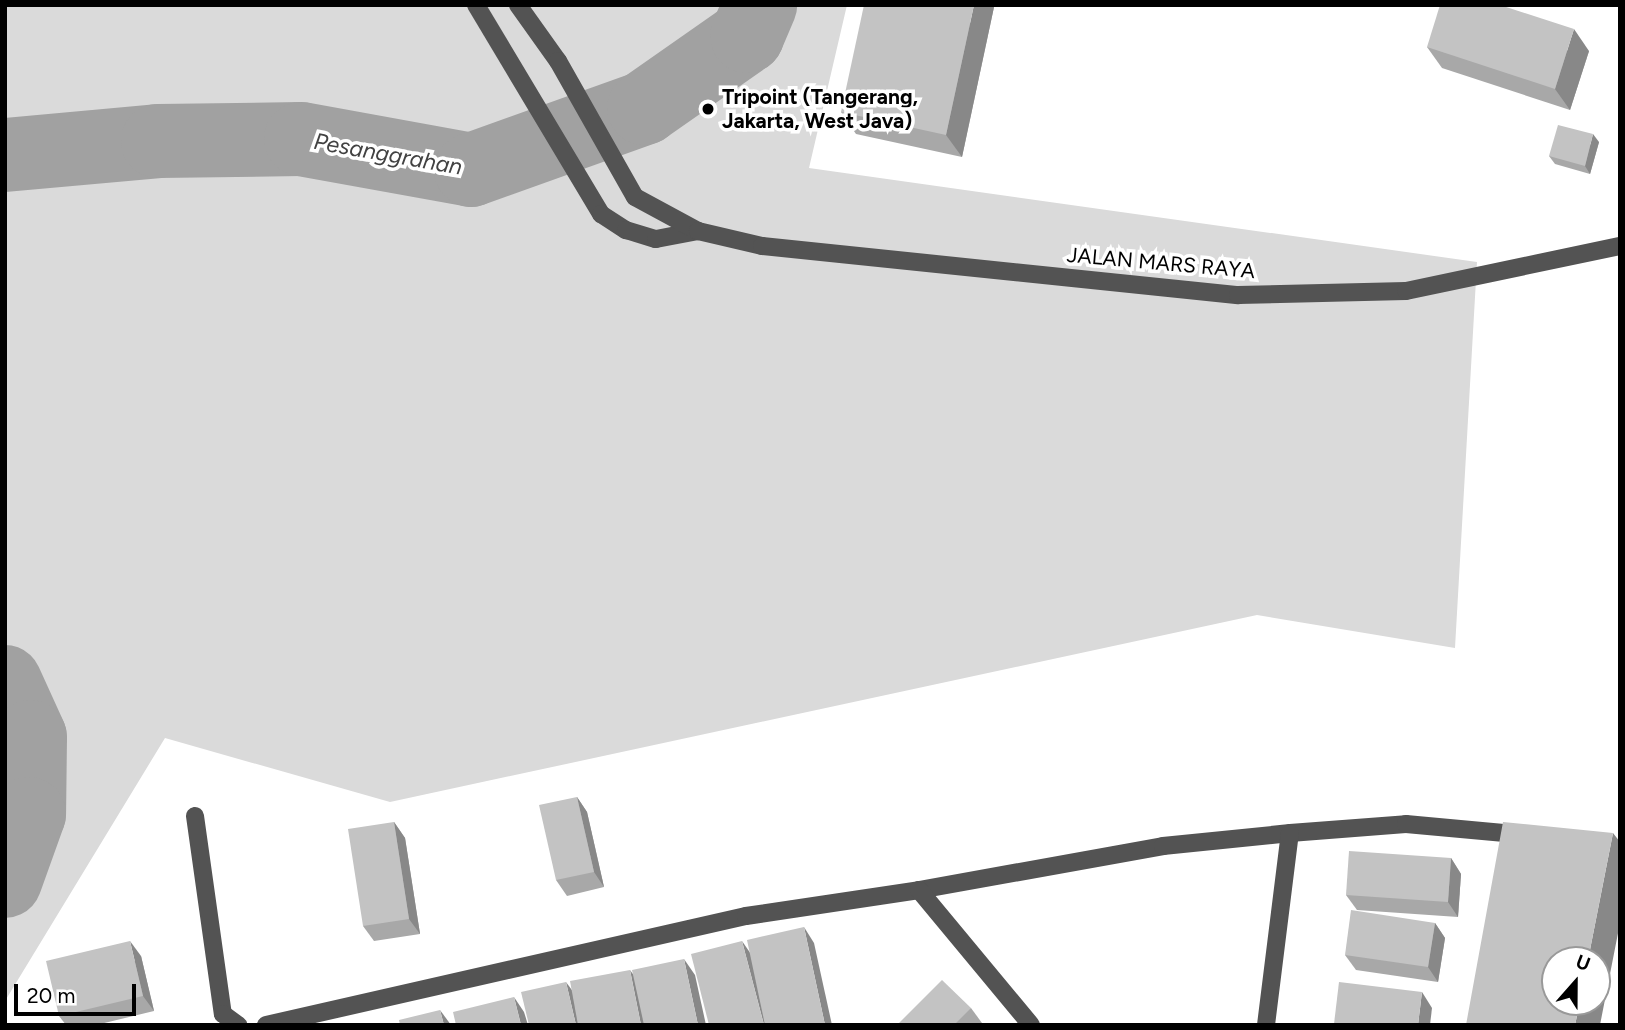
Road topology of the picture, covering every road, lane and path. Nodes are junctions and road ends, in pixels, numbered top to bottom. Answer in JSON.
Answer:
{"nodes":[{"id":1,"x":476,"y":5,"type":"edge"},
{"id":2,"x":518,"y":5,"type":"edge"},
{"id":3,"x":698,"y":231,"type":"junction"},
{"id":4,"x":1620,"y":246,"type":"edge"},
{"id":5,"x":195,"y":816,"type":"dead end"},
{"id":6,"x":1290,"y":832,"type":"junction"},
{"id":7,"x":1539,"y":839,"type":"edge"},
{"id":8,"x":919,"y":890,"type":"junction"},
{"id":9,"x":238,"y":1025,"type":"edge"},
{"id":10,"x":266,"y":1025,"type":"edge"},
{"id":11,"x":1031,"y":1025,"type":"edge"},
{"id":12,"x":1266,"y":1025,"type":"edge"}],
"edges":[{"from":1,"to":3,"type":"street","name":"JALAN MARS RAYA"},
{"from":2,"to":3,"type":"street","name":"JALAN MARS RAYA"},
{"from":3,"to":4,"type":"street","name":"JALAN MARS RAYA"},
{"from":5,"to":9,"type":"street"},
{"from":6,"to":7,"type":"street"},
{"from":6,"to":8,"type":"street"},
{"from":6,"to":12,"type":"street"},
{"from":8,"to":10,"type":"street"},
{"from":8,"to":11,"type":"street"}]}
